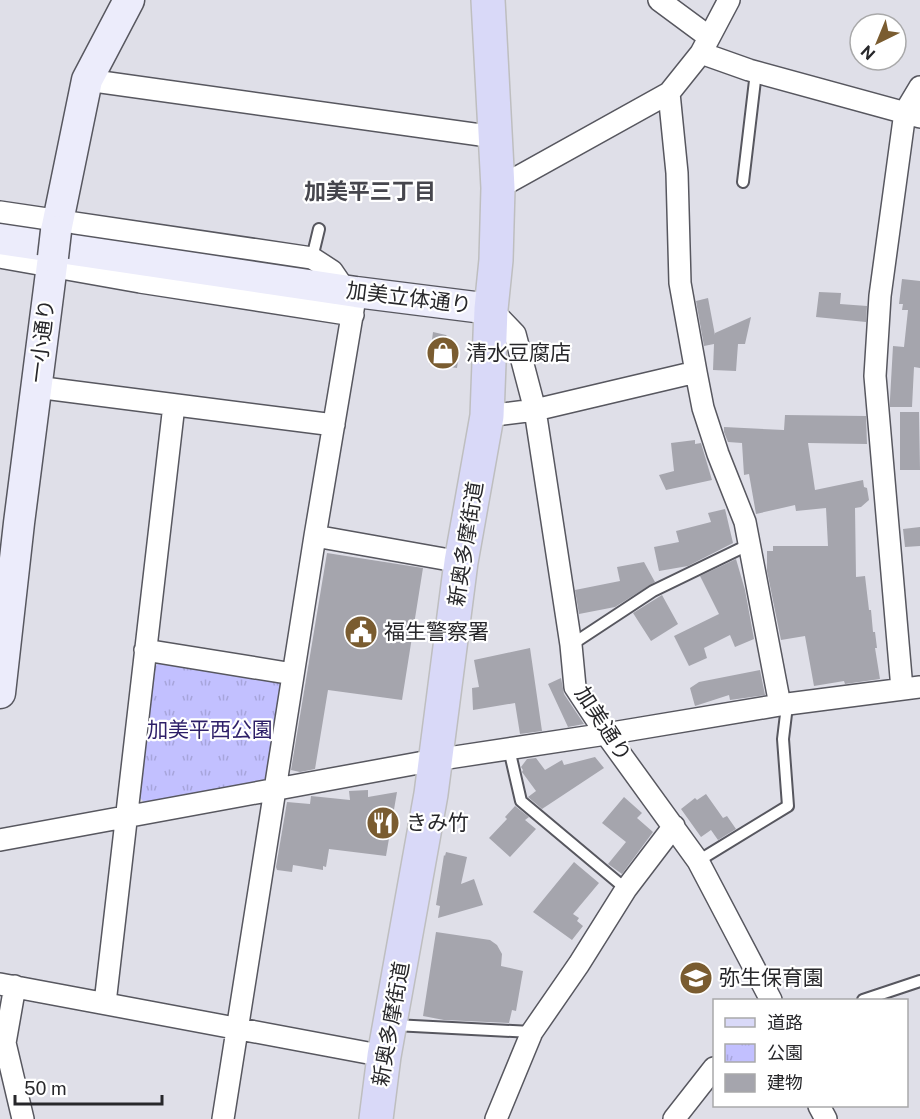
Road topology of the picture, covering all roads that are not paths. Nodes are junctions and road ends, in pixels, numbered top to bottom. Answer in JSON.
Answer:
{"nodes":[{"id":1,"x":129,"y":0,"type":"edge"},
{"id":2,"x":488,"y":0,"type":"edge"},
{"id":3,"x":659,"y":0,"type":"edge"},
{"id":4,"x":729,"y":0,"type":"edge"},
{"id":5,"x":705,"y":45,"type":"junction"},
{"id":6,"x":756,"y":72,"type":"junction"},
{"id":7,"x":87,"y":80,"type":"junction"},
{"id":8,"x":920,"y":87,"type":"edge"},
{"id":9,"x":669,"y":93,"type":"junction"},
{"id":10,"x":913,"y":115,"type":"edge"},
{"id":11,"x":495,"y":137,"type":"junction"},
{"id":12,"x":743,"y":182,"type":"dead end"},
{"id":13,"x":498,"y":188,"type":"junction"},
{"id":14,"x":0,"y":212,"type":"edge"},
{"id":15,"x":319,"y":229,"type":"dead end"},
{"id":16,"x":0,"y":239,"type":"edge"},
{"id":17,"x":55,"y":243,"type":"junction"},
{"id":18,"x":0,"y":257,"type":"edge"},
{"id":19,"x":312,"y":258,"type":"junction"},
{"id":20,"x":345,"y":296,"type":"junction"},
{"id":21,"x":491,"y":309,"type":"junction"},
{"id":22,"x":696,"y":372,"type":"junction"},
{"id":23,"x":36,"y":387,"type":"junction"},
{"id":24,"x":174,"y":405,"type":"junction"},
{"id":25,"x":535,"y":410,"type":"junction"},
{"id":26,"x":487,"y":416,"type":"junction"},
{"id":27,"x":334,"y":425,"type":"junction"},
{"id":28,"x":315,"y":536,"type":"junction"},
{"id":29,"x":750,"y":544,"type":"junction"},
{"id":30,"x":461,"y":562,"type":"junction"},
{"id":31,"x":4,"y":626,"type":"edge"},
{"id":32,"x":571,"y":645,"type":"junction"},
{"id":33,"x":145,"y":650,"type":"junction"},
{"id":34,"x":293,"y":674,"type":"junction"},
{"id":35,"x":911,"y":688,"type":"edge"},
{"id":36,"x":0,"y":693,"type":"edge"},
{"id":37,"x":780,"y":705,"type":"junction"},
{"id":38,"x":606,"y":734,"type":"junction"},
{"id":39,"x":509,"y":749,"type":"junction"},
{"id":40,"x":435,"y":760,"type":"junction"},
{"id":41,"x":274,"y":789,"type":"junction"},
{"id":42,"x":126,"y":817,"type":"junction"},
{"id":43,"x":674,"y":826,"type":"junction"},
{"id":44,"x":0,"y":840,"type":"edge"},
{"id":45,"x":698,"y":861,"type":"junction"},
{"id":46,"x":626,"y":889,"type":"junction"},
{"id":47,"x":920,"y":981,"type":"edge"},
{"id":48,"x":8,"y":985,"type":"edge"},
{"id":49,"x":770,"y":999,"type":"edge"},
{"id":50,"x":866,"y":999,"type":"edge"},
{"id":51,"x":105,"y":1003,"type":"junction"},
{"id":52,"x":237,"y":1028,"type":"junction"},
{"id":53,"x":531,"y":1032,"type":"junction"},
{"id":54,"x":387,"y":1041,"type":"junction"},
{"id":55,"x":713,"y":1069,"type":"edge"},
{"id":56,"x":23,"y":1119,"type":"edge"},
{"id":57,"x":223,"y":1119,"type":"edge"},
{"id":58,"x":376,"y":1119,"type":"edge"},
{"id":59,"x":496,"y":1119,"type":"edge"},
{"id":60,"x":674,"y":1119,"type":"edge"}],
"edges":[{"from":1,"to":7,"type":"street","name":"一小通り"},
{"from":2,"to":11,"type":"main road","name":"新奥多摩街道"},
{"from":3,"to":5,"type":"street"},
{"from":4,"to":5,"type":"street"},
{"from":5,"to":6,"type":"street"},
{"from":5,"to":9,"type":"street"},
{"from":6,"to":10,"type":"street"},
{"from":6,"to":12,"type":"lane"},
{"from":7,"to":11,"type":"street"},
{"from":7,"to":17,"type":"street","name":"一小通り"},
{"from":8,"to":10,"type":"street"},
{"from":9,"to":13,"type":"street"},
{"from":9,"to":22,"type":"street"},
{"from":10,"to":35,"type":"street"},
{"from":11,"to":13,"type":"main road","name":"新奥多摩街道"},
{"from":13,"to":21,"type":"main road","name":"新奥多摩街道"},
{"from":14,"to":17,"type":"street"},
{"from":15,"to":19,"type":"lane"},
{"from":16,"to":20,"type":"street","name":"加美立体通り"},
{"from":17,"to":18,"type":"street"},
{"from":17,"to":19,"type":"street"},
{"from":17,"to":20,"type":"street"},
{"from":17,"to":23,"type":"street","name":"一小通り"},
{"from":19,"to":20,"type":"street"},
{"from":20,"to":21,"type":"street","name":"加美立体通り"},
{"from":20,"to":27,"type":"street"},
{"from":21,"to":25,"type":"street","name":"加美通り"},
{"from":21,"to":26,"type":"main road","name":"新奥多摩街道"},
{"from":22,"to":25,"type":"street"},
{"from":22,"to":29,"type":"street"},
{"from":23,"to":24,"type":"street"},
{"from":23,"to":31,"type":"street","name":"一小通り"},
{"from":24,"to":27,"type":"street"},
{"from":24,"to":33,"type":"street"},
{"from":25,"to":26,"type":"street"},
{"from":25,"to":32,"type":"street","name":"加美通り"},
{"from":26,"to":30,"type":"main road","name":"新奥多摩街道"},
{"from":27,"to":28,"type":"street"},
{"from":28,"to":30,"type":"street"},
{"from":28,"to":34,"type":"street"},
{"from":29,"to":32,"type":"lane"},
{"from":29,"to":37,"type":"street"},
{"from":30,"to":40,"type":"main road","name":"新奥多摩街道"},
{"from":31,"to":36,"type":"street","name":"一小通り"},
{"from":32,"to":38,"type":"street","name":"加美通り"},
{"from":33,"to":34,"type":"street"},
{"from":33,"to":42,"type":"street"},
{"from":34,"to":41,"type":"street"},
{"from":35,"to":37,"type":"street"},
{"from":37,"to":38,"type":"street"},
{"from":37,"to":45,"type":"lane"},
{"from":38,"to":39,"type":"street"},
{"from":38,"to":43,"type":"street","name":"加美通り"},
{"from":39,"to":40,"type":"street"},
{"from":39,"to":46,"type":"lane"},
{"from":40,"to":41,"type":"street"},
{"from":40,"to":54,"type":"main road","name":"新奥多摩街道"},
{"from":41,"to":42,"type":"street"},
{"from":41,"to":52,"type":"street"},
{"from":42,"to":44,"type":"street"},
{"from":42,"to":51,"type":"street"},
{"from":43,"to":45,"type":"street","name":"加美通り"},
{"from":43,"to":46,"type":"street"},
{"from":45,"to":49,"type":"street","name":"加美通り"},
{"from":46,"to":53,"type":"street"},
{"from":47,"to":50,"type":"lane"},
{"from":48,"to":51,"type":"street"},
{"from":48,"to":56,"type":"street"},
{"from":51,"to":52,"type":"street"},
{"from":52,"to":54,"type":"street"},
{"from":52,"to":57,"type":"street"},
{"from":53,"to":54,"type":"lane"},
{"from":53,"to":59,"type":"street"},
{"from":54,"to":58,"type":"main road","name":"新奥多摩街道"},
{"from":55,"to":60,"type":"street"}]}
